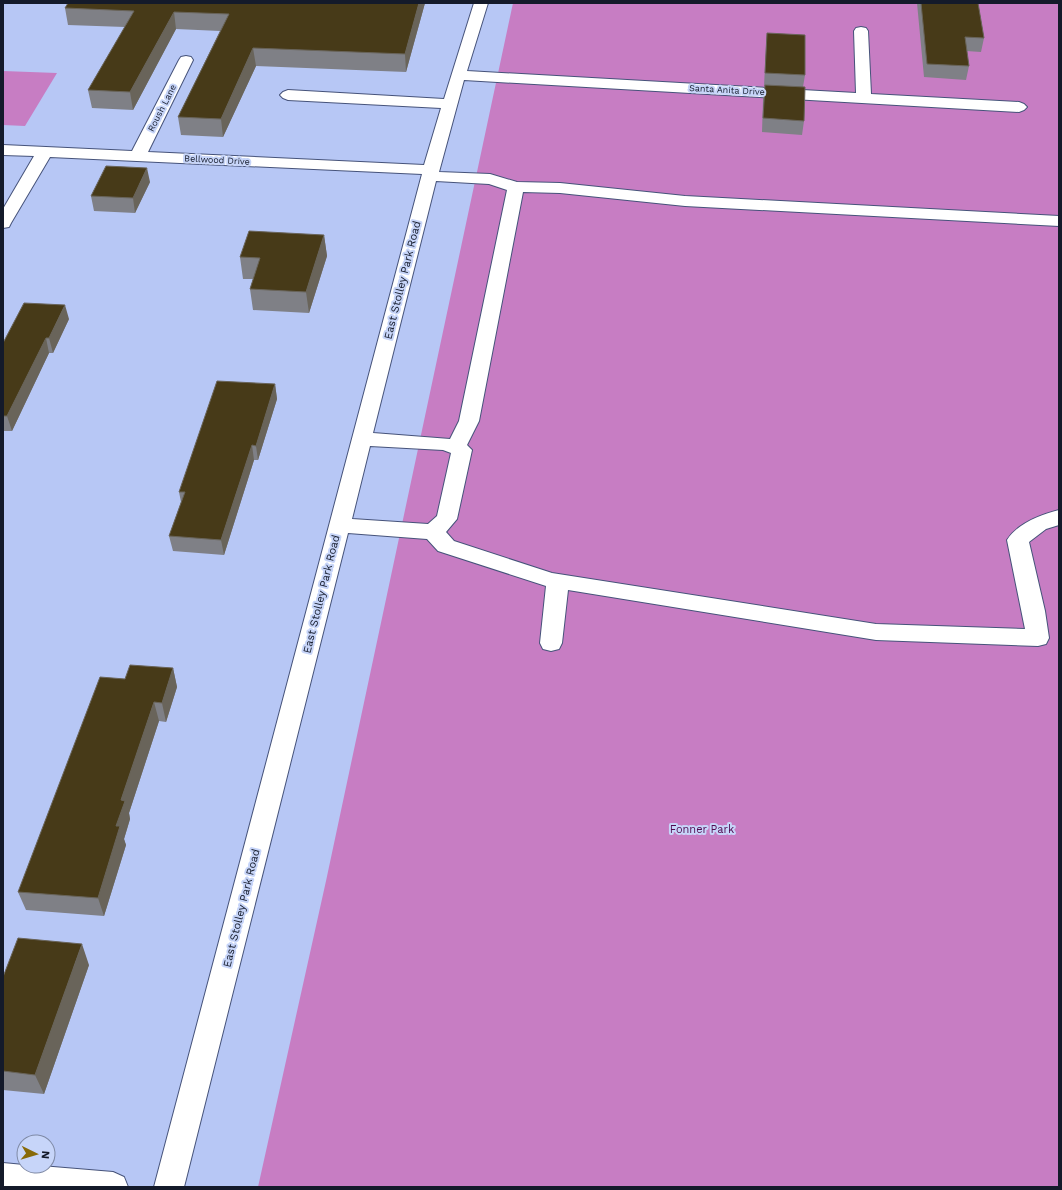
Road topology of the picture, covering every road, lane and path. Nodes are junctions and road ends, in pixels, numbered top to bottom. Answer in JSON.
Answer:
{"nodes":[{"id":1,"x":481,"y":3,"type":"edge"},
{"id":2,"x":861,"y":31,"type":"dead end"},
{"id":3,"x":186,"y":60,"type":"dead end"},
{"id":4,"x":458,"y":75,"type":"junction"},
{"id":5,"x":288,"y":96,"type":"dead end"},
{"id":6,"x":864,"y":98,"type":"junction"},
{"id":7,"x":450,"y":104,"type":"junction"},
{"id":8,"x":1019,"y":107,"type":"dead end"},
{"id":9,"x":3,"y":150,"type":"edge"},
{"id":10,"x":46,"y":152,"type":"junction"},
{"id":11,"x":138,"y":156,"type":"junction"},
{"id":12,"x":430,"y":173,"type":"junction"},
{"id":13,"x":516,"y":187,"type":"junction"},
{"id":14,"x":1059,"y":221,"type":"edge"},
{"id":15,"x":3,"y":223,"type":"edge"},
{"id":16,"x":361,"y":439,"type":"junction"},
{"id":17,"x":455,"y":448,"type":"junction"},
{"id":18,"x":1059,"y":517,"type":"edge"},
{"id":19,"x":1039,"y":524,"type":"junction"},
{"id":20,"x":339,"y":525,"type":"junction"},
{"id":21,"x":433,"y":532,"type":"junction"},
{"id":22,"x":1059,"y":532,"type":"edge"},
{"id":23,"x":558,"y":581,"type":"junction"},
{"id":24,"x":551,"y":643,"type":"dead end"},
{"id":25,"x":3,"y":1177,"type":"edge"},
{"id":26,"x":113,"y":1187,"type":"edge"},
{"id":27,"x":169,"y":1187,"type":"edge"}],
"edges":[{"from":1,"to":4,"type":"street","name":"East Stolley Park Road"},
{"from":2,"to":6,"type":"street"},
{"from":3,"to":11,"type":"street","name":"Roush Lane"},
{"from":4,"to":6,"type":"street","name":"Santa Anita Drive"},
{"from":4,"to":7,"type":"street","name":"East Stolley Park Road"},
{"from":5,"to":7,"type":"street"},
{"from":6,"to":8,"type":"street","name":"Santa Anita Drive"},
{"from":7,"to":12,"type":"street","name":"East Stolley Park Road"},
{"from":9,"to":10,"type":"street","name":"Bellwood Drive"},
{"from":10,"to":11,"type":"street","name":"Bellwood Drive"},
{"from":10,"to":15,"type":"street"},
{"from":11,"to":12,"type":"street","name":"Bellwood Drive"},
{"from":12,"to":13,"type":"street","name":"Bellwood Drive"},
{"from":12,"to":16,"type":"street","name":"East Stolley Park Road"},
{"from":13,"to":14,"type":"street","name":"Bellwood Drive"},
{"from":13,"to":17,"type":"street"},
{"from":16,"to":17,"type":"street"},
{"from":16,"to":20,"type":"street","name":"East Stolley Park Road"},
{"from":17,"to":21,"type":"street"},
{"from":18,"to":19,"type":"street"},
{"from":19,"to":22,"type":"street"},
{"from":19,"to":23,"type":"street"},
{"from":20,"to":21,"type":"street"},
{"from":20,"to":27,"type":"street","name":"East Stolley Park Road"},
{"from":21,"to":23,"type":"street"},
{"from":23,"to":24,"type":"street"},
{"from":25,"to":26,"type":"street"}]}
